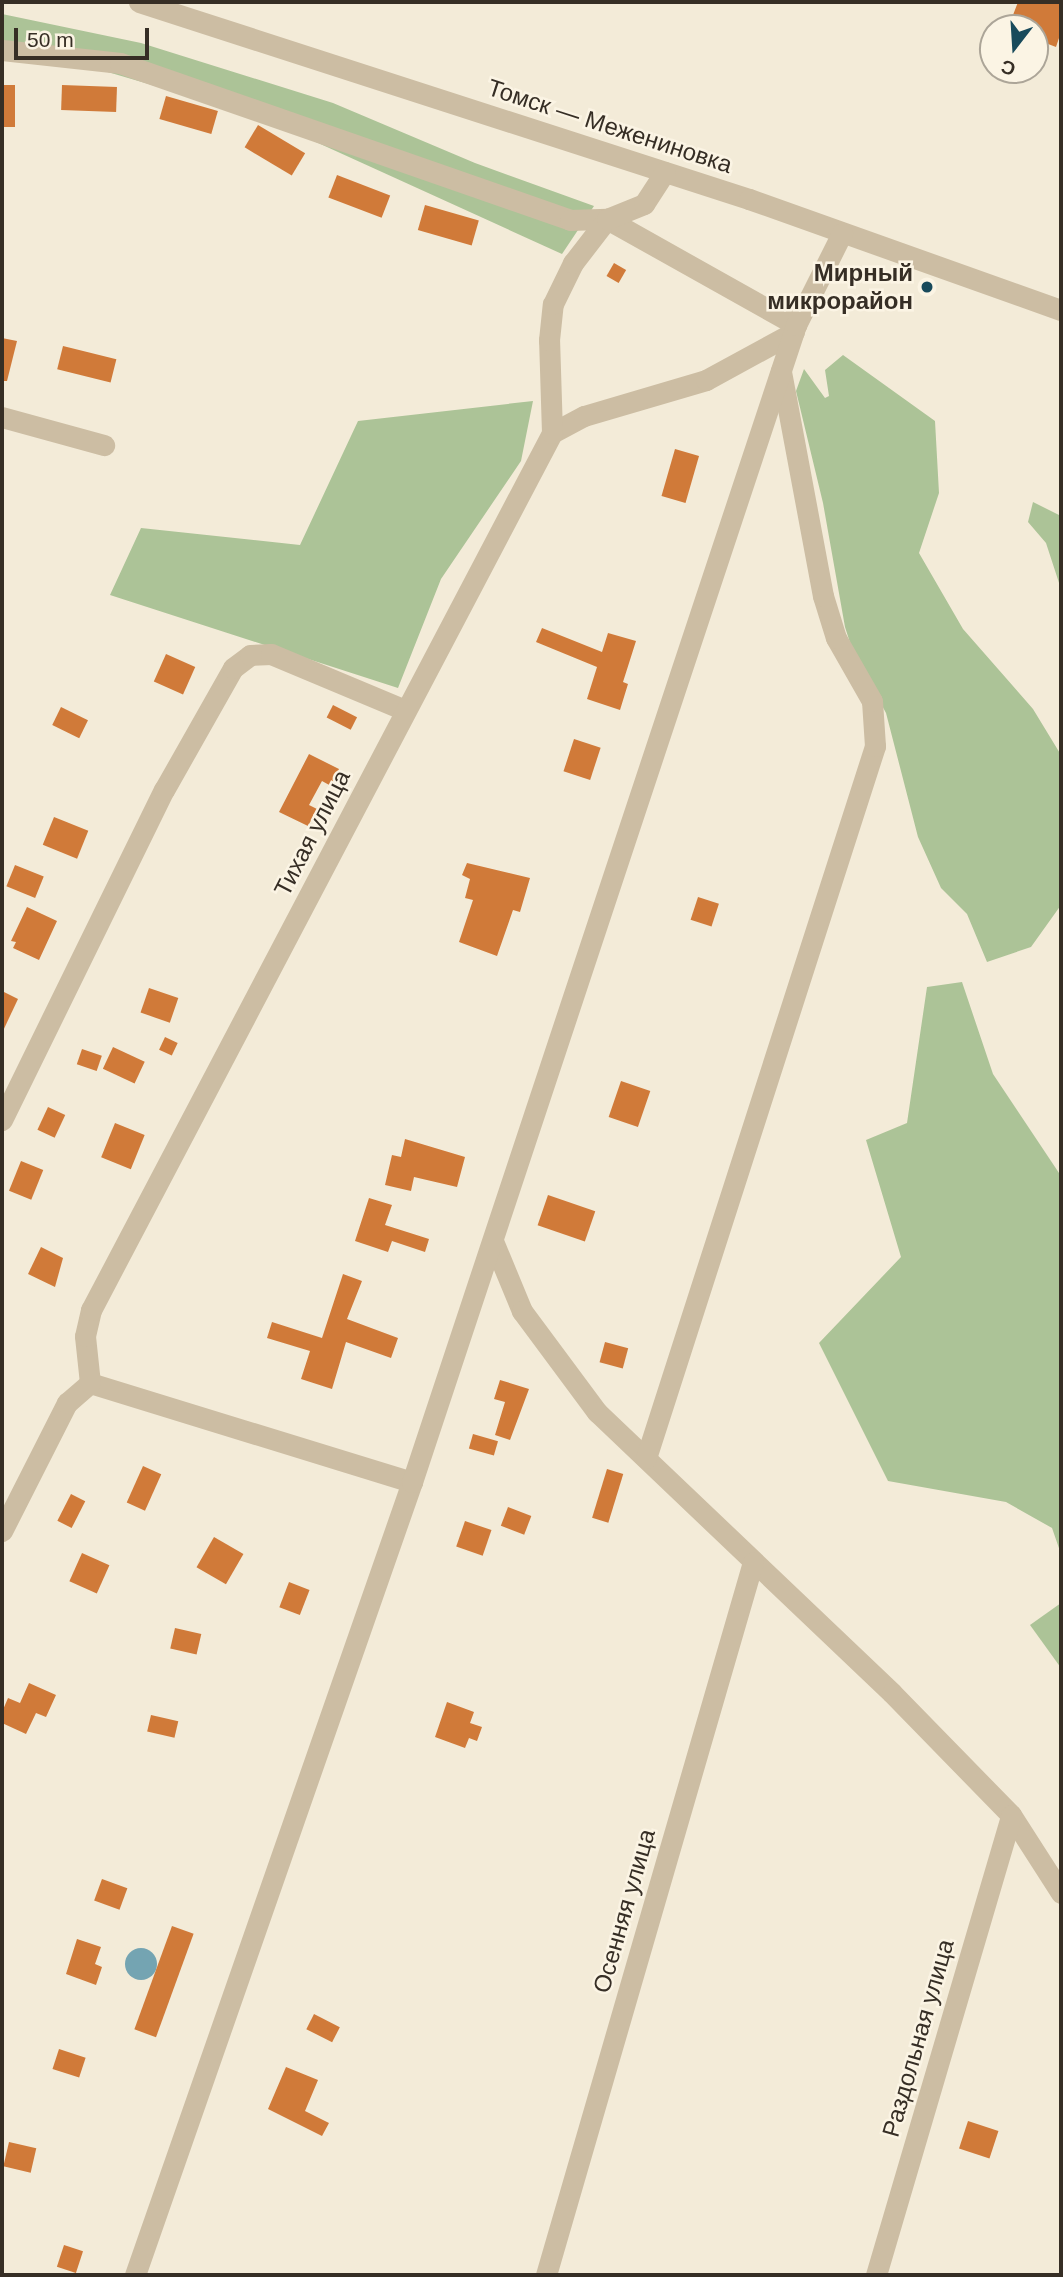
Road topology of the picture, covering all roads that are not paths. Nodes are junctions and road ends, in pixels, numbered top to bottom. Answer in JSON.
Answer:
{"nodes":[{"id":1,"x":139,"y":2,"type":"edge"},
{"id":2,"x":2,"y":50,"type":"edge"},
{"id":3,"x":665,"y":172,"type":"junction"},
{"id":4,"x":607,"y":219,"type":"junction"},
{"id":5,"x":842,"y":233,"type":"junction"},
{"id":6,"x":1061,"y":310,"type":"edge"},
{"id":7,"x":795,"y":329,"type":"junction"},
{"id":8,"x":781,"y":369,"type":"junction"},
{"id":9,"x":2,"y":417,"type":"edge"},
{"id":10,"x":552,"y":433,"type":"junction"},
{"id":11,"x":104,"y":445,"type":"dead end"},
{"id":12,"x":405,"y":710,"type":"junction"},
{"id":13,"x":2,"y":1120,"type":"edge"},
{"id":14,"x":493,"y":1241,"type":"junction"},
{"id":15,"x":90,"y":1383,"type":"junction"},
{"id":16,"x":646,"y":1458,"type":"junction"},
{"id":17,"x":412,"y":1482,"type":"junction"},
{"id":18,"x":2,"y":1531,"type":"edge"},
{"id":19,"x":752,"y":1562,"type":"junction"},
{"id":20,"x":1011,"y":1815,"type":"junction"},
{"id":21,"x":1061,"y":1893,"type":"edge"},
{"id":22,"x":135,"y":2275,"type":"edge"},
{"id":23,"x":546,"y":2275,"type":"edge"},
{"id":24,"x":876,"y":2275,"type":"edge"}],
"edges":[{"from":1,"to":3,"type":"street","name":"Томск — Межениновка"},
{"from":2,"to":4,"type":"street"},
{"from":3,"to":4,"type":"street"},
{"from":3,"to":5,"type":"street","name":"Томск — Межениновка"},
{"from":4,"to":7,"type":"street"},
{"from":4,"to":10,"type":"street","name":"Тихая улица"},
{"from":5,"to":6,"type":"street","name":"Томск — Межениновка"},
{"from":5,"to":7,"type":"street"},
{"from":7,"to":8,"type":"street"},
{"from":7,"to":10,"type":"street"},
{"from":8,"to":14,"type":"street"},
{"from":8,"to":16,"type":"street"},
{"from":9,"to":11,"type":"street"},
{"from":10,"to":12,"type":"street","name":"Тихая улица"},
{"from":12,"to":13,"type":"street"},
{"from":12,"to":15,"type":"street","name":"Тихая улица"},
{"from":14,"to":16,"type":"street"},
{"from":14,"to":17,"type":"street"},
{"from":15,"to":17,"type":"street"},
{"from":15,"to":18,"type":"street"},
{"from":16,"to":19,"type":"street"},
{"from":17,"to":22,"type":"street"},
{"from":19,"to":20,"type":"street"},
{"from":19,"to":23,"type":"street","name":"Осенняя улица"},
{"from":20,"to":21,"type":"street"},
{"from":20,"to":24,"type":"street","name":"Раздольная улица"}]}
